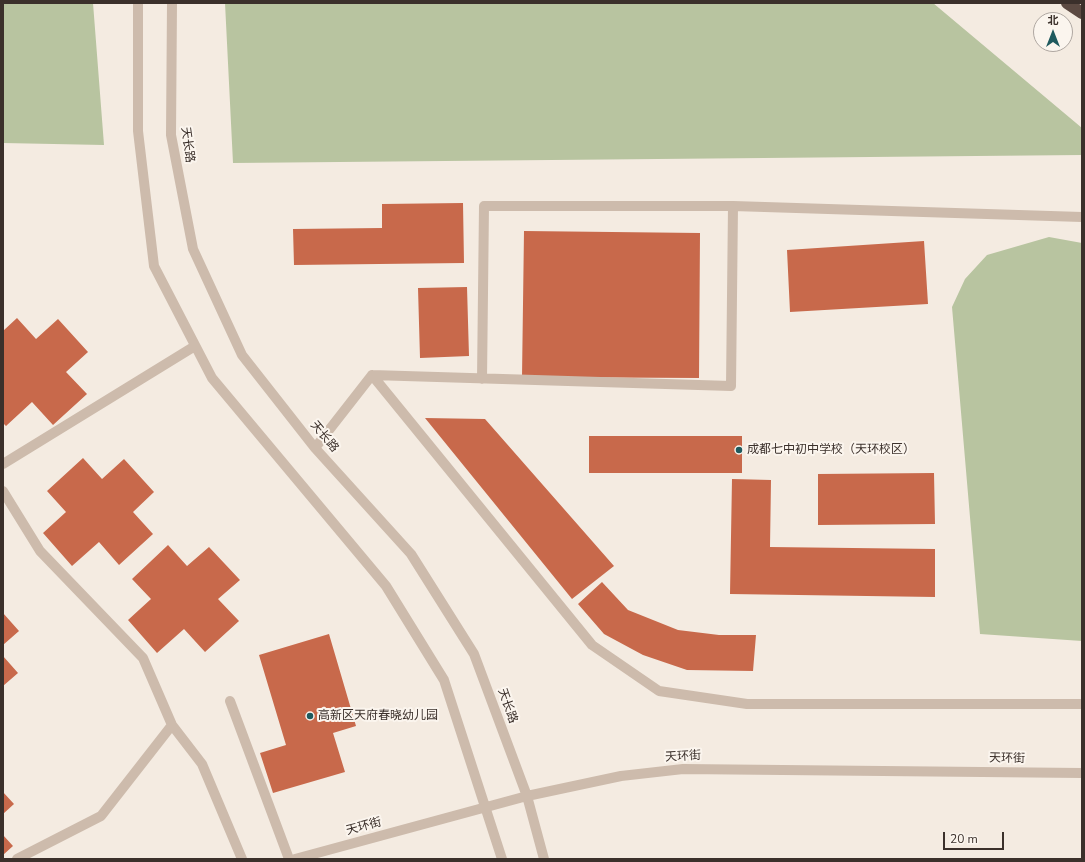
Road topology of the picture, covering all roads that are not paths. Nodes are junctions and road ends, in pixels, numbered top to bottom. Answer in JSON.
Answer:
{"nodes":[{"id":1,"x":138,"y":3,"type":"edge"},
{"id":2,"x":172,"y":3,"type":"edge"},
{"id":3,"x":1067,"y":3,"type":"edge"},
{"id":4,"x":1082,"y":13,"type":"edge"},
{"id":5,"x":733,"y":206,"type":"junction"},
{"id":6,"x":1082,"y":217,"type":"edge"},
{"id":7,"x":195,"y":346,"type":"junction"},
{"id":8,"x":372,"y":375,"type":"junction"},
{"id":9,"x":482,"y":379,"type":"junction"},
{"id":10,"x":315,"y":448,"type":"junction"},
{"id":11,"x":3,"y":464,"type":"edge"},
{"id":12,"x":3,"y":491,"type":"edge"},
{"id":13,"x":230,"y":702,"type":"dead end"},
{"id":14,"x":1082,"y":704,"type":"edge"},
{"id":15,"x":172,"y":725,"type":"junction"},
{"id":16,"x":1082,"y":773,"type":"edge"},
{"id":17,"x":526,"y":796,"type":"junction"},
{"id":18,"x":486,"y":807,"type":"junction"},
{"id":19,"x":17,"y":859,"type":"edge"},
{"id":20,"x":242,"y":859,"type":"edge"},
{"id":21,"x":289,"y":859,"type":"edge"},
{"id":22,"x":295,"y":859,"type":"edge"},
{"id":23,"x":502,"y":859,"type":"edge"},
{"id":24,"x":544,"y":859,"type":"edge"}],
"edges":[{"from":1,"to":7,"type":"street"},
{"from":2,"to":10,"type":"street","name":"天长路"},
{"from":3,"to":4,"type":"highway"},
{"from":5,"to":6,"type":"street"},
{"from":5,"to":9,"type":"street"},
{"from":5,"to":9,"type":"street"},
{"from":7,"to":11,"type":"street"},
{"from":7,"to":18,"type":"street"},
{"from":8,"to":9,"type":"street"},
{"from":8,"to":10,"type":"street"},
{"from":8,"to":14,"type":"street"},
{"from":10,"to":17,"type":"street","name":"天长路"},
{"from":12,"to":15,"type":"street"},
{"from":13,"to":21,"type":"street"},
{"from":15,"to":19,"type":"street"},
{"from":15,"to":20,"type":"street"},
{"from":16,"to":17,"type":"street","name":"天环街"},
{"from":17,"to":18,"type":"street","name":"天环街"},
{"from":17,"to":24,"type":"street","name":"天长路"},
{"from":18,"to":22,"type":"street","name":"天环街"},
{"from":18,"to":23,"type":"street"}]}
